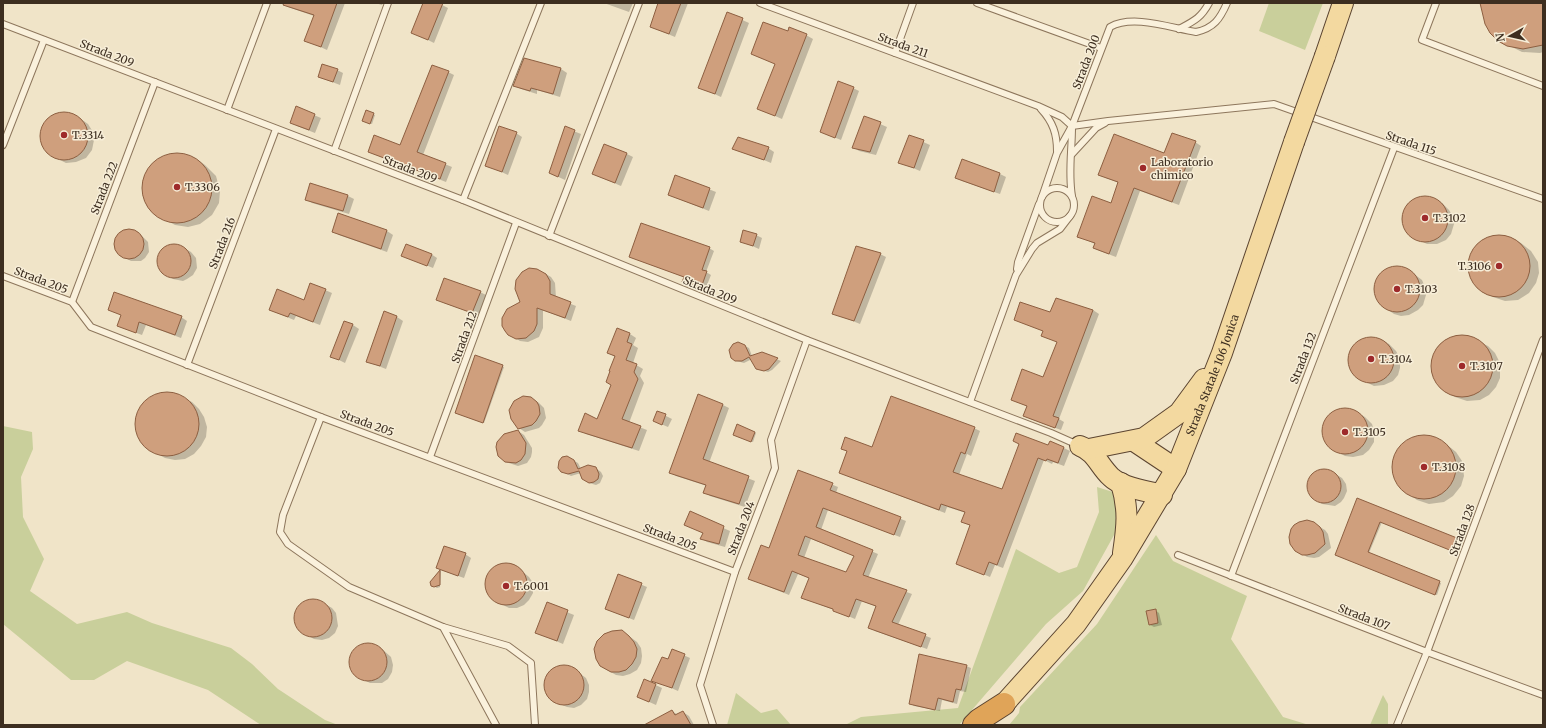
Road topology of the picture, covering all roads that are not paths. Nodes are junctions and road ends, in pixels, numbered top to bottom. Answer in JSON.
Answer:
{"nodes":[{"id":1,"x":267,"y":3,"type":"edge"},
{"id":2,"x":388,"y":3,"type":"edge"},
{"id":3,"x":541,"y":3,"type":"edge"},
{"id":4,"x":639,"y":3,"type":"edge"},
{"id":5,"x":760,"y":3,"type":"edge"},
{"id":6,"x":913,"y":3,"type":"edge"},
{"id":7,"x":977,"y":3,"type":"edge"},
{"id":8,"x":1209,"y":3,"type":"edge"},
{"id":9,"x":1227,"y":3,"type":"edge"},
{"id":10,"x":1343,"y":3,"type":"edge"},
{"id":11,"x":1436,"y":3,"type":"edge"},
{"id":12,"x":3,"y":24,"type":"edge"},
{"id":13,"x":1179,"y":28,"type":"junction"},
{"id":14,"x":44,"y":40,"type":"junction"},
{"id":15,"x":1101,"y":48,"type":"junction"},
{"id":16,"x":895,"y":53,"type":"junction"},
{"id":17,"x":155,"y":82,"type":"junction"},
{"id":18,"x":1543,"y":86,"type":"edge"},
{"id":19,"x":1038,"y":106,"type":"junction"},
{"id":20,"x":227,"y":110,"type":"junction"},
{"id":21,"x":1108,"y":120,"type":"junction"},
{"id":22,"x":1072,"y":126,"type":"junction"},
{"id":23,"x":276,"y":129,"type":"junction"},
{"id":24,"x":3,"y":146,"type":"edge"},
{"id":25,"x":1394,"y":148,"type":"junction"},
{"id":26,"x":334,"y":151,"type":"junction"},
{"id":27,"x":1057,"y":153,"type":"junction"},
{"id":28,"x":1072,"y":154,"type":"junction"},
{"id":29,"x":1543,"y":199,"type":"edge"},
{"id":30,"x":463,"y":200,"type":"junction"},
{"id":31,"x":1041,"y":200,"type":"junction"},
{"id":32,"x":1073,"y":200,"type":"junction"},
{"id":33,"x":1070,"y":216,"type":"junction"},
{"id":34,"x":516,"y":223,"type":"junction"},
{"id":35,"x":549,"y":236,"type":"junction"},
{"id":36,"x":1016,"y":275,"type":"junction"},
{"id":37,"x":3,"y":276,"type":"edge"},
{"id":38,"x":72,"y":302,"type":"junction"},
{"id":39,"x":807,"y":340,"type":"junction"},
{"id":40,"x":1543,"y":340,"type":"edge"},
{"id":41,"x":1222,"y":353,"type":"junction"},
{"id":42,"x":187,"y":365,"type":"junction"},
{"id":43,"x":970,"y":402,"type":"junction"},
{"id":44,"x":320,"y":416,"type":"junction"},
{"id":45,"x":1134,"y":441,"type":"junction"},
{"id":46,"x":1085,"y":448,"type":"junction"},
{"id":47,"x":430,"y":457,"type":"junction"},
{"id":48,"x":1176,"y":469,"type":"junction"},
{"id":49,"x":1122,"y":483,"type":"junction"},
{"id":50,"x":1162,"y":495,"type":"junction"},
{"id":51,"x":1178,"y":556,"type":"dead end"},
{"id":52,"x":1122,"y":559,"type":"junction"},
{"id":53,"x":735,"y":572,"type":"junction"},
{"id":54,"x":1231,"y":576,"type":"junction"},
{"id":55,"x":443,"y":627,"type":"junction"},
{"id":56,"x":1427,"y":652,"type":"junction"},
{"id":57,"x":1543,"y":695,"type":"edge"},
{"id":58,"x":1004,"y":704,"type":"junction"},
{"id":59,"x":496,"y":725,"type":"edge"},
{"id":60,"x":535,"y":725,"type":"edge"},
{"id":61,"x":713,"y":725,"type":"edge"},
{"id":62,"x":974,"y":725,"type":"edge"},
{"id":63,"x":991,"y":725,"type":"edge"},
{"id":64,"x":1397,"y":725,"type":"edge"}],
"edges":[{"from":1,"to":20,"type":"lane"},
{"from":2,"to":26,"type":"lane"},
{"from":3,"to":30,"type":"lane"},
{"from":4,"to":35,"type":"lane"},
{"from":5,"to":16,"type":"lane","name":"Strada 211"},
{"from":6,"to":16,"type":"lane"},
{"from":7,"to":15,"type":"lane"},
{"from":8,"to":13,"type":"lane"},
{"from":9,"to":13,"type":"lane","name":"Strada 200"},
{"from":10,"to":41,"type":"main road","name":"Strada Statale 106 Jonica","bridge":true},
{"from":11,"to":18,"type":"lane"},
{"from":12,"to":14,"type":"lane","name":"Strada 209"},
{"from":13,"to":15,"type":"lane","name":"Strada 200"},
{"from":14,"to":17,"type":"lane","name":"Strada 209"},
{"from":14,"to":24,"type":"lane"},
{"from":15,"to":22,"type":"lane","name":"Strada 200"},
{"from":16,"to":19,"type":"lane","name":"Strada 211"},
{"from":17,"to":20,"type":"lane","name":"Strada 209"},
{"from":17,"to":38,"type":"lane","name":"Strada 222"},
{"from":19,"to":22,"type":"lane","name":"Strada 211"},
{"from":19,"to":27,"type":"lane"},
{"from":20,"to":23,"type":"lane","name":"Strada 209"},
{"from":21,"to":22,"type":"lane"},
{"from":21,"to":25,"type":"lane","name":"Strada 115"},
{"from":21,"to":28,"type":"lane"},
{"from":22,"to":27,"type":"lane"},
{"from":22,"to":28,"type":"lane"},
{"from":23,"to":26,"type":"lane","name":"Strada 209"},
{"from":23,"to":42,"type":"lane","name":"Strada 216"},
{"from":25,"to":29,"type":"lane","name":"Strada 115"},
{"from":25,"to":54,"type":"lane","name":"Strada 132"},
{"from":26,"to":30,"type":"lane","name":"Strada 209"},
{"from":27,"to":31,"type":"lane"},
{"from":28,"to":32,"type":"lane"},
{"from":30,"to":34,"type":"lane","name":"Strada 209"},
{"from":31,"to":32,"type":"lane"},
{"from":31,"to":33,"type":"lane"},
{"from":31,"to":36,"type":"lane"},
{"from":32,"to":33,"type":"lane"},
{"from":33,"to":36,"type":"lane"},
{"from":34,"to":35,"type":"lane","name":"Strada 209"},
{"from":34,"to":47,"type":"lane","name":"Strada 212"},
{"from":35,"to":39,"type":"lane","name":"Strada 209"},
{"from":36,"to":43,"type":"lane"},
{"from":37,"to":38,"type":"lane","name":"Strada 205"},
{"from":38,"to":42,"type":"lane","name":"Strada 205"},
{"from":39,"to":43,"type":"lane","name":"Strada 209"},
{"from":39,"to":53,"type":"lane","name":"Strada 204"},
{"from":40,"to":56,"type":"lane","name":"Strada 128"},
{"from":41,"to":45,"type":"main road"},
{"from":41,"to":48,"type":"main road","name":"Strada Statale 106 Jonica"},
{"from":42,"to":44,"type":"lane","name":"Strada 205"},
{"from":43,"to":46,"type":"lane","name":"Strada 209"},
{"from":44,"to":47,"type":"lane","name":"Strada 205"},
{"from":44,"to":55,"type":"lane"},
{"from":45,"to":46,"type":"main road"},
{"from":45,"to":48,"type":"main road"},
{"from":46,"to":49,"type":"main road"},
{"from":47,"to":53,"type":"lane","name":"Strada 205"},
{"from":48,"to":50,"type":"main road","name":"Strada Statale 106 Jonica"},
{"from":49,"to":50,"type":"main road"},
{"from":49,"to":52,"type":"main road"},
{"from":50,"to":52,"type":"main road","name":"Strada Statale 106 Jonica"},
{"from":51,"to":54,"type":"lane","name":"Strada 107"},
{"from":52,"to":58,"type":"main road","name":"Strada Statale 106 Jonica"},
{"from":53,"to":61,"type":"lane","name":"Strada 204"},
{"from":54,"to":56,"type":"lane","name":"Strada 107"},
{"from":55,"to":59,"type":"lane"},
{"from":55,"to":60,"type":"lane"},
{"from":56,"to":57,"type":"lane","name":"Strada 107"},
{"from":56,"to":64,"type":"lane","name":"Strada 128"},
{"from":58,"to":62,"type":"highway","name":"Strada Statale 106 Jonica"},
{"from":58,"to":63,"type":"highway","name":"Strada Statale 106 Jonica"}]}
